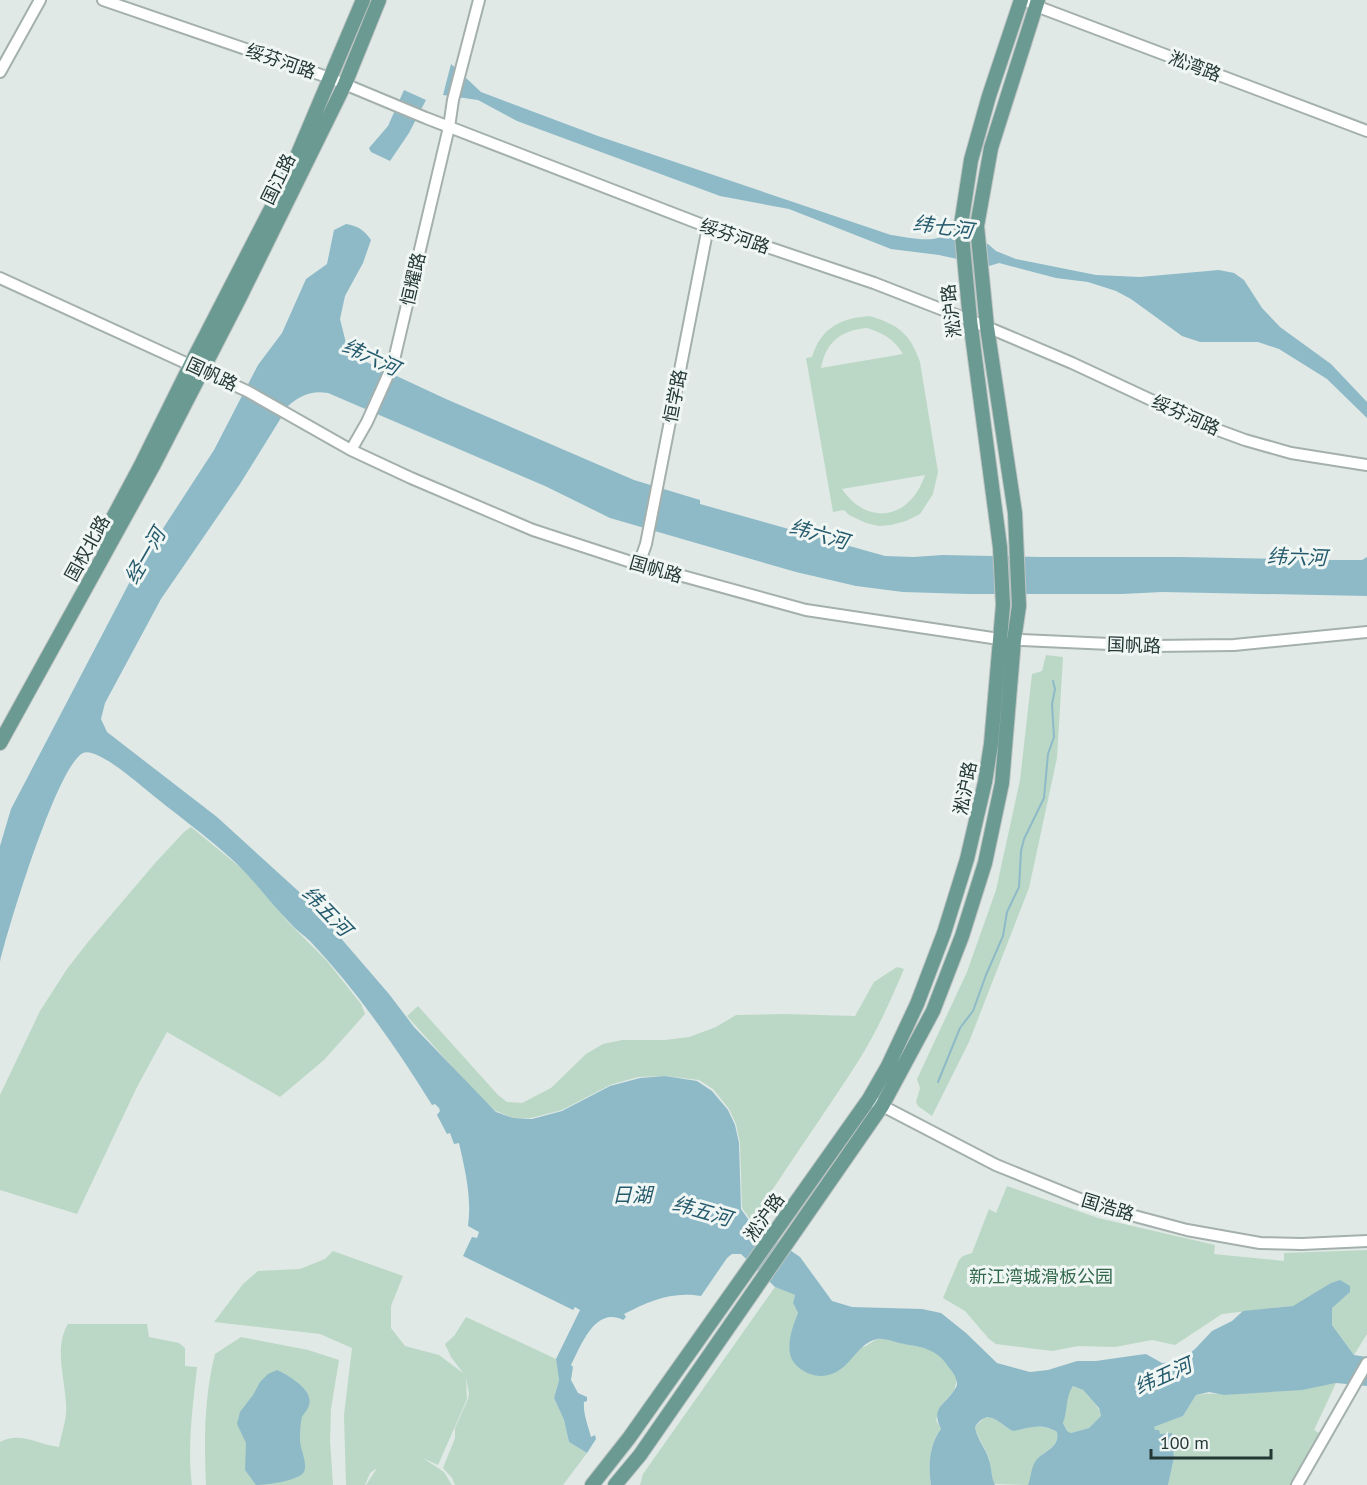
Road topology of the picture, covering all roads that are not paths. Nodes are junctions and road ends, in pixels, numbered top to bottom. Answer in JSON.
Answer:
{"nodes":[{"id":1,"x":40,"y":0,"type":"edge"},
{"id":2,"x":103,"y":0,"type":"edge"},
{"id":3,"x":363,"y":0,"type":"edge"},
{"id":4,"x":379,"y":0,"type":"edge"},
{"id":5,"x":478,"y":0,"type":"edge"},
{"id":6,"x":1030,"y":2,"type":"edge"},
{"id":7,"x":357,"y":14,"type":"junction"},
{"id":8,"x":371,"y":20,"type":"junction"},
{"id":9,"x":0,"y":72,"type":"edge"},
{"id":10,"x":330,"y":78,"type":"junction"},
{"id":11,"x":345,"y":84,"type":"junction"},
{"id":12,"x":449,"y":127,"type":"junction"},
{"id":13,"x":1367,"y":131,"type":"edge"},
{"id":14,"x":708,"y":227,"type":"junction"},
{"id":15,"x":0,"y":278,"type":"edge"},
{"id":16,"x":970,"y":320,"type":"junction"},
{"id":17,"x":987,"y":327,"type":"junction"},
{"id":18,"x":196,"y":367,"type":"junction"},
{"id":19,"x":351,"y":450,"type":"junction"},
{"id":20,"x":1367,"y":465,"type":"edge"},
{"id":21,"x":639,"y":564,"type":"junction"},
{"id":22,"x":1367,"y":632,"type":"edge"},
{"id":23,"x":999,"y":639,"type":"junction"},
{"id":24,"x":1014,"y":640,"type":"junction"},
{"id":25,"x":0,"y":729,"type":"edge"},
{"id":26,"x":0,"y":743,"type":"edge"},
{"id":27,"x":869,"y":1099,"type":"junction"},
{"id":28,"x":882,"y":1106,"type":"junction"},
{"id":29,"x":1367,"y":1241,"type":"edge"},
{"id":30,"x":1367,"y":1363,"type":"edge"},
{"id":31,"x":597,"y":1483,"type":"edge"},
{"id":32,"x":615,"y":1485,"type":"edge"},
{"id":33,"x":1297,"y":1485,"type":"edge"}],
"edges":[{"from":1,"to":9,"type":"street"},
{"from":2,"to":10,"type":"street","name":"绥芬河路"},
{"from":3,"to":7,"type":"main road","name":"国江路"},
{"from":4,"to":8,"type":"main road","name":"国江路"},
{"from":5,"to":12,"type":"street","name":"恒耀路"},
{"from":6,"to":13,"type":"street","name":"淞湾路"},
{"from":6,"to":16,"type":"main road","name":"淞沪路"},
{"from":6,"to":17,"type":"main road","name":"淞沪路"},
{"from":7,"to":8,"type":"street"},
{"from":7,"to":10,"type":"main road","name":"国江路"},
{"from":8,"to":11,"type":"main road","name":"国江路"},
{"from":10,"to":11,"type":"street","name":"绥芬河路"},
{"from":10,"to":18,"type":"main road","name":"国江路"},
{"from":11,"to":12,"type":"street","name":"绥芬河路"},
{"from":11,"to":18,"type":"main road","name":"国江路"},
{"from":12,"to":14,"type":"street","name":"绥芬河路"},
{"from":12,"to":19,"type":"street","name":"恒耀路"},
{"from":14,"to":16,"type":"street","name":"绥芬河路"},
{"from":14,"to":21,"type":"street","name":"恒学路"},
{"from":15,"to":18,"type":"street","name":"国帆路"},
{"from":16,"to":17,"type":"street","name":"绥芬河路"},
{"from":16,"to":23,"type":"main road","name":"淞沪路"},
{"from":17,"to":20,"type":"street","name":"绥芬河路"},
{"from":17,"to":24,"type":"main road","name":"淞沪路"},
{"from":18,"to":19,"type":"street","name":"国帆路"},
{"from":18,"to":25,"type":"main road","name":"国权北路"},
{"from":18,"to":26,"type":"main road","name":"国权北路"},
{"from":19,"to":21,"type":"street","name":"国帆路"},
{"from":21,"to":23,"type":"street","name":"国帆路"},
{"from":22,"to":24,"type":"street","name":"国帆路"},
{"from":23,"to":24,"type":"street","name":"国帆路"},
{"from":23,"to":27,"type":"main road","name":"淞沪路"},
{"from":24,"to":28,"type":"main road","name":"淞沪路"},
{"from":27,"to":28,"type":"street","name":"国浩路"},
{"from":27,"to":31,"type":"main road","name":"淞沪路"},
{"from":28,"to":29,"type":"street","name":"国浩路"},
{"from":28,"to":32,"type":"main road","name":"淞沪路"},
{"from":30,"to":33,"type":"street"}]}
